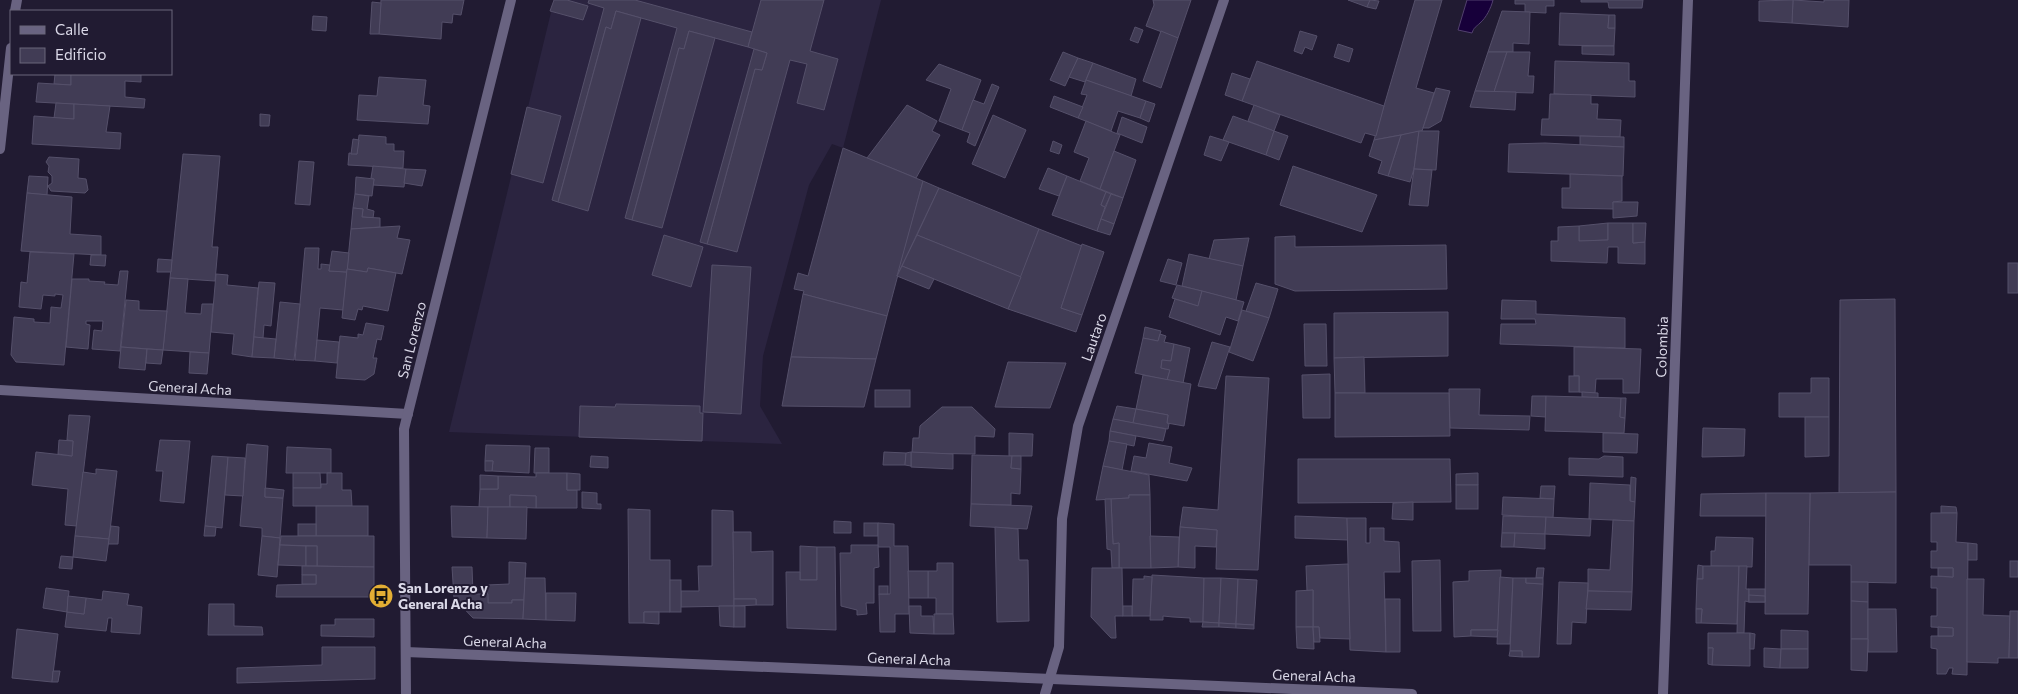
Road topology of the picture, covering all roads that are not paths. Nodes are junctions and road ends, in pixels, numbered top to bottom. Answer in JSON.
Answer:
{"nodes":[{"id":1,"x":511,"y":0,"type":"edge"},
{"id":2,"x":1224,"y":0,"type":"edge"},
{"id":3,"x":1688,"y":0,"type":"edge"},
{"id":4,"x":10,"y":57,"type":"edge"},
{"id":5,"x":0,"y":149,"type":"edge"},
{"id":6,"x":0,"y":390,"type":"edge"},
{"id":7,"x":408,"y":414,"type":"junction"},
{"id":8,"x":406,"y":652,"type":"junction"},
{"id":9,"x":1049,"y":679,"type":"junction"},
{"id":10,"x":406,"y":694,"type":"edge"},
{"id":11,"x":1045,"y":694,"type":"edge"},
{"id":12,"x":1412,"y":694,"type":"edge"},
{"id":13,"x":1663,"y":694,"type":"edge"}],
"edges":[{"from":1,"to":7,"type":"street","name":"San Lorenzo"},
{"from":2,"to":9,"type":"street","name":"Lautaro"},
{"from":3,"to":13,"type":"street","name":"Colombia"},
{"from":4,"to":5,"type":"street"},
{"from":6,"to":7,"type":"street","name":"General Acha"},
{"from":7,"to":8,"type":"street","name":"San Lorenzo"},
{"from":8,"to":9,"type":"street","name":"General Acha"},
{"from":8,"to":10,"type":"street","name":"San Lorenzo"},
{"from":9,"to":11,"type":"street","name":"Lautaro"},
{"from":9,"to":12,"type":"street","name":"General Acha"}]}
